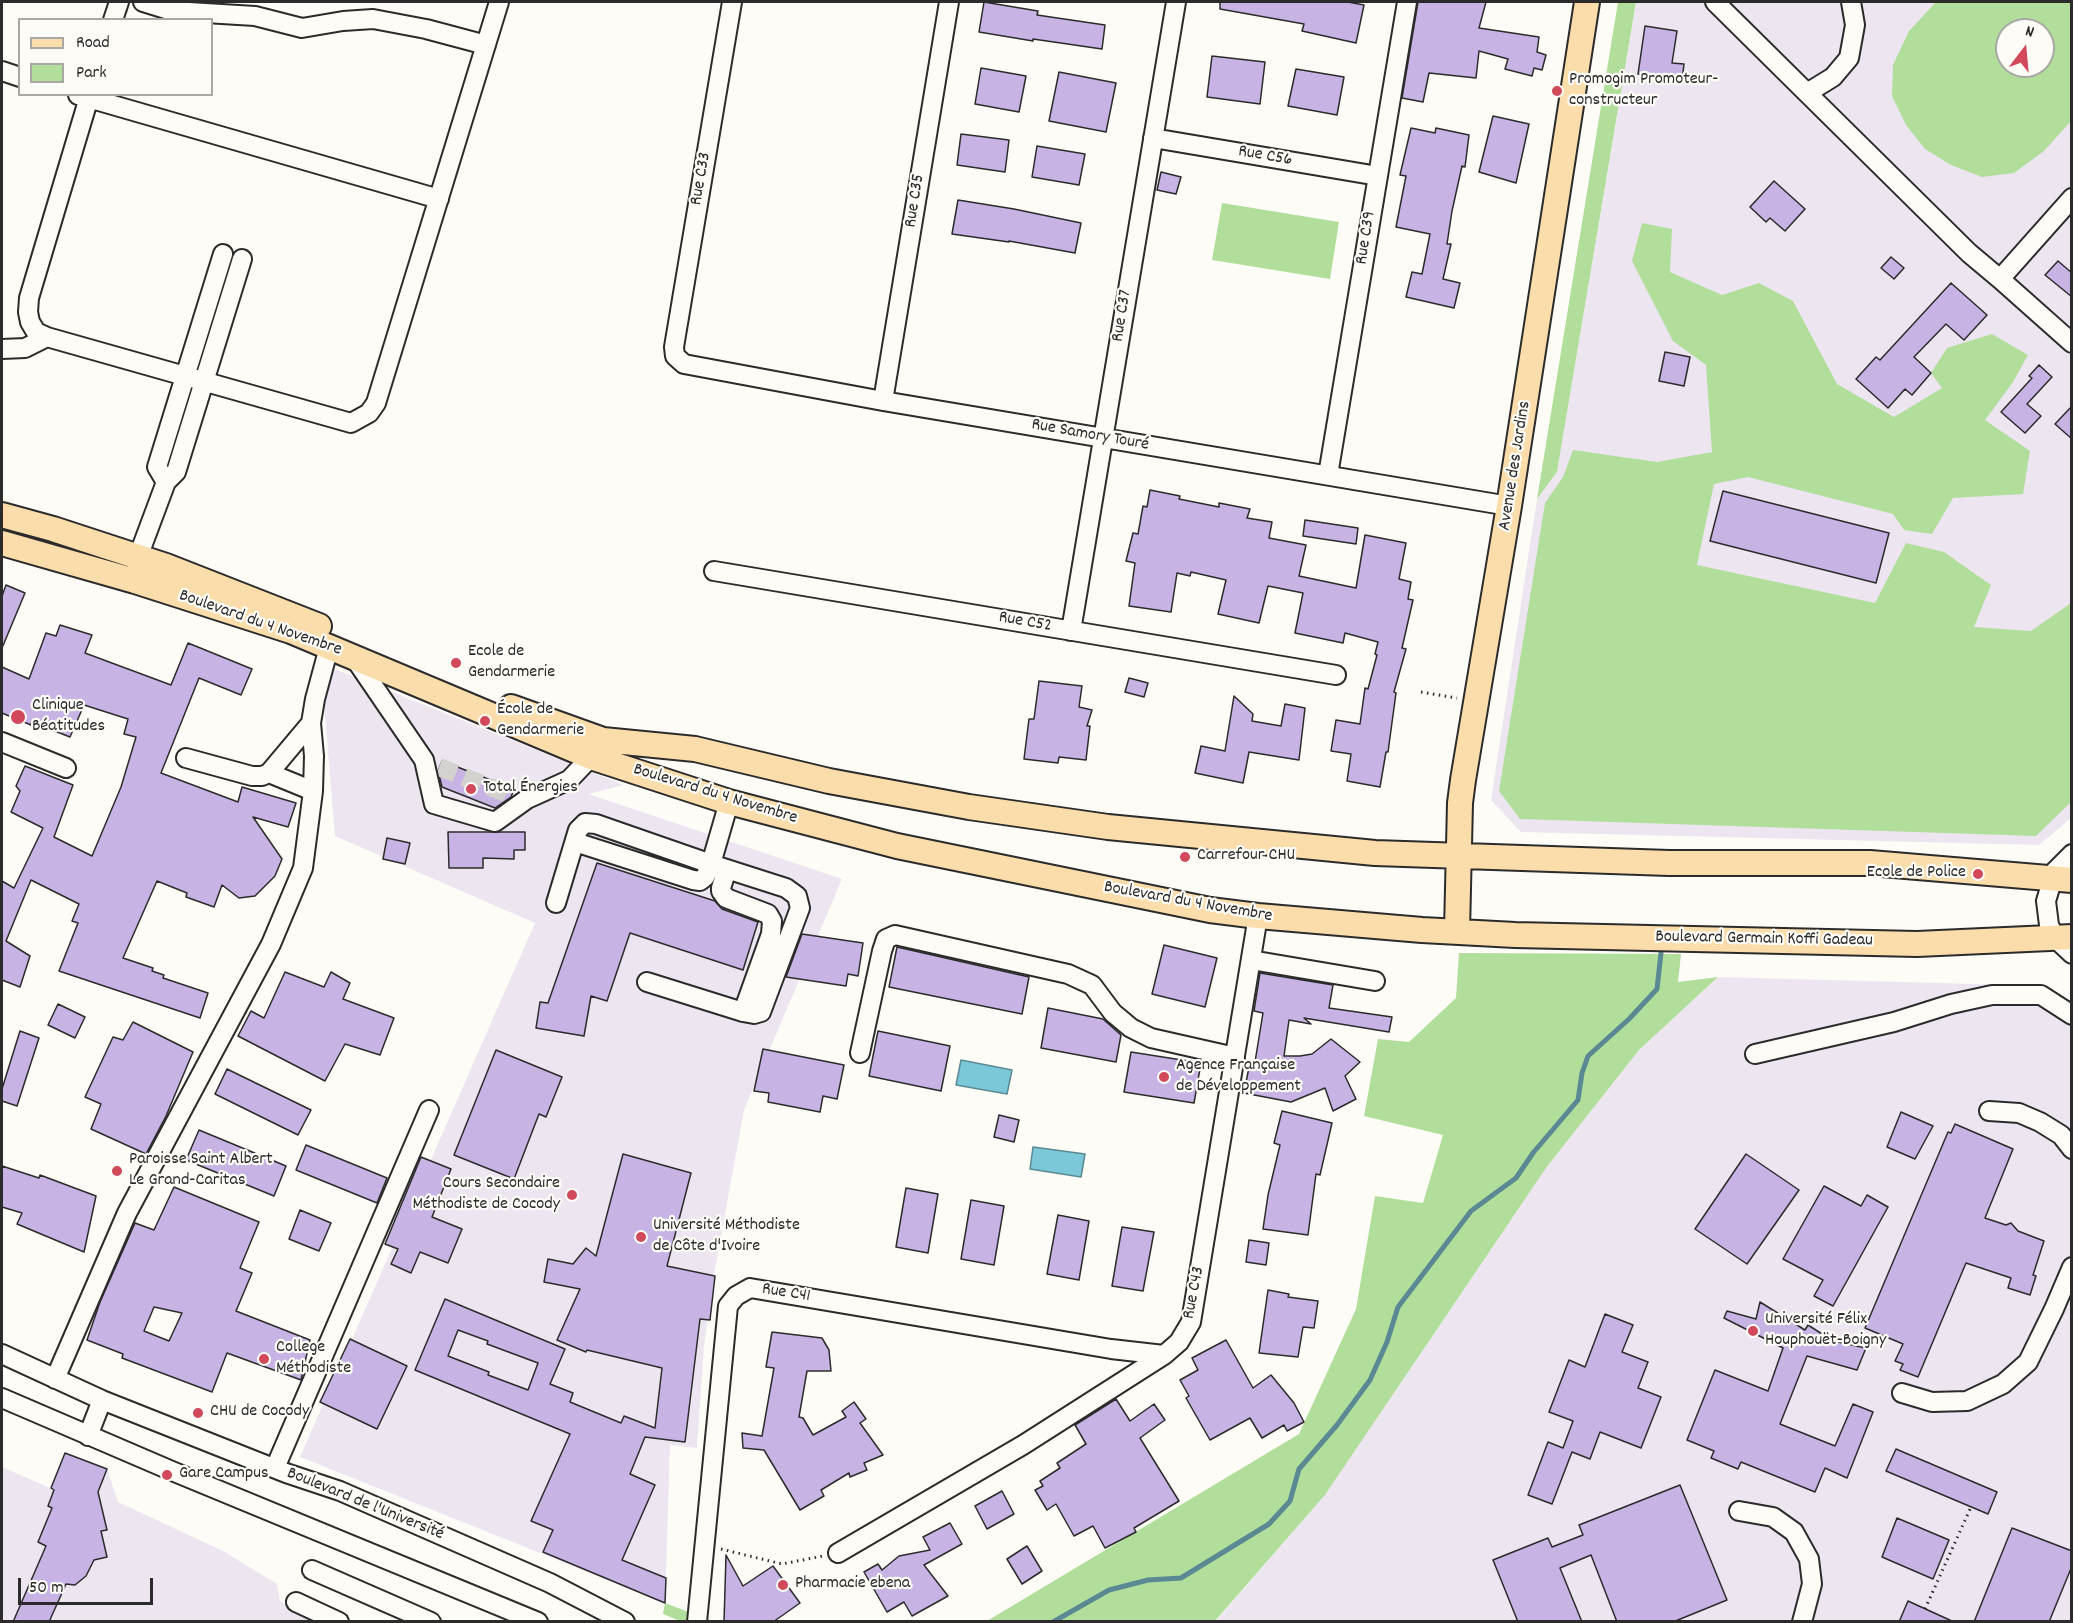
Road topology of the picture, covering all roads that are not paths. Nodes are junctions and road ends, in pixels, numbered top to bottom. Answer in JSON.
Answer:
{"nodes":[{"id":1,"x":119,"y":2,"type":"edge"},
{"id":2,"x":143,"y":2,"type":"edge"},
{"id":3,"x":499,"y":2,"type":"edge"},
{"id":4,"x":732,"y":2,"type":"edge"},
{"id":5,"x":949,"y":2,"type":"edge"},
{"id":6,"x":1176,"y":2,"type":"edge"},
{"id":7,"x":1407,"y":2,"type":"edge"},
{"id":8,"x":1587,"y":2,"type":"edge"},
{"id":9,"x":1715,"y":2,"type":"edge"},
{"id":10,"x":1851,"y":2,"type":"edge"},
{"id":11,"x":174,"y":6,"type":"edge"},
{"id":12,"x":114,"y":18,"type":"edge"},
{"id":13,"x":486,"y":45,"type":"junction"},
{"id":14,"x":2,"y":71,"type":"edge"},
{"id":15,"x":18,"y":76,"type":"edge"},
{"id":16,"x":1808,"y":93,"type":"junction"},
{"id":17,"x":86,"y":96,"type":"edge"},
{"id":18,"x":1153,"y":138,"type":"junction"},
{"id":19,"x":1378,"y":176,"type":"junction"},
{"id":20,"x":2072,"y":198,"type":"edge"},
{"id":21,"x":439,"y":200,"type":"junction"},
{"id":22,"x":223,"y":254,"type":"dead end"},
{"id":23,"x":242,"y":259,"type":"dead end"},
{"id":24,"x":2000,"y":279,"type":"junction"},
{"id":25,"x":47,"y":337,"type":"junction"},
{"id":26,"x":2072,"y":343,"type":"edge"},
{"id":27,"x":2,"y":349,"type":"edge"},
{"id":28,"x":675,"y":356,"type":"joint"},
{"id":29,"x":185,"y":377,"type":"junction"},
{"id":30,"x":204,"y":382,"type":"junction"},
{"id":31,"x":883,"y":400,"type":"junction"},
{"id":32,"x":1103,"y":438,"type":"junction"},
{"id":33,"x":1328,"y":475,"type":"junction"},
{"id":34,"x":166,"y":482,"type":"junction"},
{"id":35,"x":1509,"y":506,"type":"junction"},
{"id":36,"x":2,"y":515,"type":"edge"},
{"id":37,"x":2,"y":543,"type":"edge"},
{"id":38,"x":138,"y":557,"type":"junction"},
{"id":39,"x":714,"y":571,"type":"dead end"},
{"id":40,"x":135,"y":581,"type":"junction"},
{"id":41,"x":1071,"y":631,"type":"junction"},
{"id":42,"x":329,"y":647,"type":"junction"},
{"id":43,"x":353,"y":656,"type":"junction"},
{"id":44,"x":1336,"y":675,"type":"dead end"},
{"id":45,"x":312,"y":723,"type":"junction"},
{"id":46,"x":2,"y":742,"type":"edge"},
{"id":47,"x":591,"y":757,"type":"junction"},
{"id":48,"x":186,"y":758,"type":"dead end"},
{"id":49,"x":66,"y":768,"type":"dead end"},
{"id":50,"x":269,"y":773,"type":"junction"},
{"id":51,"x":313,"y":791,"type":"junction"},
{"id":52,"x":729,"y":801,"type":"junction"},
{"id":53,"x":2072,"y":854,"type":"edge"},
{"id":54,"x":1459,"y":857,"type":"junction"},
{"id":55,"x":719,"y":866,"type":"junction"},
{"id":56,"x":2062,"y":879,"type":"edge"},
{"id":57,"x":556,"y":903,"type":"dead end"},
{"id":58,"x":1258,"y":916,"type":"junction"},
{"id":59,"x":1457,"y":931,"type":"junction"},
{"id":60,"x":2066,"y":943,"type":"edge"},
{"id":61,"x":1251,"y":960,"type":"junction"},
{"id":62,"x":1375,"y":981,"type":"dead end"},
{"id":63,"x":647,"y":982,"type":"dead end"},
{"id":64,"x":743,"y":1012,"type":"junction"},
{"id":65,"x":2072,"y":1015,"type":"edge"},
{"id":66,"x":860,"y":1053,"type":"dead end"},
{"id":67,"x":1755,"y":1054,"type":"dead end"},
{"id":68,"x":1235,"y":1057,"type":"junction"},
{"id":69,"x":429,"y":1110,"type":"dead end"},
{"id":70,"x":1989,"y":1111,"type":"dead end"},
{"id":71,"x":2072,"y":1149,"type":"edge"},
{"id":72,"x":2072,"y":1267,"type":"edge"},
{"id":73,"x":2,"y":1354,"type":"edge"},
{"id":74,"x":1164,"y":1355,"type":"junction"},
{"id":75,"x":55,"y":1379,"type":"junction"},
{"id":76,"x":1902,"y":1393,"type":"dead end"},
{"id":77,"x":2,"y":1398,"type":"edge"},
{"id":78,"x":102,"y":1400,"type":"junction"},
{"id":79,"x":88,"y":1436,"type":"junction"},
{"id":80,"x":274,"y":1468,"type":"junction"},
{"id":81,"x":1739,"y":1511,"type":"dead end"},
{"id":82,"x":838,"y":1553,"type":"road end"},
{"id":83,"x":312,"y":1570,"type":"dead end"},
{"id":84,"x":296,"y":1602,"type":"dead end"},
{"id":85,"x":339,"y":1622,"type":"edge"},
{"id":86,"x":431,"y":1622,"type":"edge"},
{"id":87,"x":538,"y":1622,"type":"edge"},
{"id":88,"x":625,"y":1622,"type":"edge"},
{"id":89,"x":697,"y":1622,"type":"edge"},
{"id":90,"x":1802,"y":1622,"type":"edge"}],
"edges":[{"from":1,"to":12,"type":"street"},
{"from":2,"to":11,"type":"street"},
{"from":3,"to":13,"type":"street"},
{"from":4,"to":28,"type":"street","name":"Rue C33"},
{"from":5,"to":31,"type":"street","name":"Rue C35"},
{"from":6,"to":18,"type":"street","name":"Rue C37"},
{"from":7,"to":19,"type":"street","name":"Rue C39"},
{"from":8,"to":35,"type":"main road","name":"Avenue des Jardins"},
{"from":9,"to":16,"type":"street"},
{"from":10,"to":16,"type":"street"},
{"from":11,"to":13,"type":"street"},
{"from":13,"to":21,"type":"street"},
{"from":14,"to":15,"type":"street"},
{"from":16,"to":24,"type":"street"},
{"from":17,"to":21,"type":"street"},
{"from":17,"to":25,"type":"street"},
{"from":18,"to":19,"type":"street","name":"Rue C56"},
{"from":18,"to":32,"type":"street","name":"Rue C37"},
{"from":19,"to":33,"type":"street","name":"Rue C39"},
{"from":20,"to":24,"type":"street"},
{"from":21,"to":30,"type":"street"},
{"from":22,"to":29,"type":"street"},
{"from":23,"to":30,"type":"street"},
{"from":24,"to":26,"type":"street"},
{"from":25,"to":27,"type":"street"},
{"from":25,"to":29,"type":"street"},
{"from":28,"to":31,"type":"street","name":"Rue Samory Touré"},
{"from":29,"to":30,"type":"street"},
{"from":29,"to":34,"type":"street"},
{"from":30,"to":34,"type":"street"},
{"from":31,"to":32,"type":"street","name":"Rue Samory Touré"},
{"from":32,"to":33,"type":"street","name":"Rue Samory Touré"},
{"from":32,"to":41,"type":"street","name":"Rue C37"},
{"from":33,"to":35,"type":"street","name":"Rue Samory Touré"},
{"from":34,"to":38,"type":"street"},
{"from":35,"to":54,"type":"main road","name":"Avenue des Jardins"},
{"from":36,"to":38,"type":"main road","name":"Boulevard du 4 Novembre"},
{"from":37,"to":40,"type":"main road","name":"Boulevard du 4 Novembre"},
{"from":38,"to":40,"type":"street"},
{"from":38,"to":54,"type":"main road","name":"Boulevard du 4 Novembre"},
{"from":39,"to":41,"type":"street","name":"Rue C52"},
{"from":40,"to":42,"type":"main road","name":"Boulevard du 4 Novembre"},
{"from":41,"to":44,"type":"street","name":"Rue C52"},
{"from":42,"to":43,"type":"main road","name":"Boulevard du 4 Novembre"},
{"from":42,"to":45,"type":"street"},
{"from":43,"to":47,"type":"main road","name":"Boulevard du 4 Novembre"},
{"from":43,"to":47,"type":"street"},
{"from":45,"to":50,"type":"street"},
{"from":45,"to":51,"type":"street"},
{"from":46,"to":49,"type":"street"},
{"from":47,"to":52,"type":"main road","name":"Boulevard du 4 Novembre"},
{"from":48,"to":50,"type":"street"},
{"from":50,"to":51,"type":"street"},
{"from":51,"to":75,"type":"street"},
{"from":52,"to":55,"type":"street"},
{"from":52,"to":58,"type":"main road","name":"Boulevard du 4 Novembre"},
{"from":53,"to":56,"type":"street"},
{"from":54,"to":56,"type":"main road"},
{"from":54,"to":59,"type":"main road","name":"Avenue des Jardins"},
{"from":55,"to":57,"type":"street"},
{"from":55,"to":64,"type":"street"},
{"from":55,"to":64,"type":"street"},
{"from":56,"to":60,"type":"street"},
{"from":58,"to":59,"type":"main road","name":"Boulevard du 4 Novembre"},
{"from":58,"to":61,"type":"street","name":"Rue C43"},
{"from":59,"to":60,"type":"main road","name":"Boulevard Germain Koffi Gadeau"},
{"from":61,"to":62,"type":"street"},
{"from":61,"to":68,"type":"street","name":"Rue C43"},
{"from":63,"to":64,"type":"street"},
{"from":65,"to":67,"type":"street"},
{"from":66,"to":68,"type":"street"},
{"from":68,"to":74,"type":"street","name":"Rue C43"},
{"from":69,"to":80,"type":"street"},
{"from":70,"to":71,"type":"street"},
{"from":72,"to":76,"type":"street"},
{"from":73,"to":75,"type":"street","name":"Boulevard de l'Université"},
{"from":74,"to":82,"type":"street","name":"Rue C43"},
{"from":74,"to":89,"type":"street","name":"Rue C41"},
{"from":75,"to":78,"type":"street","name":"Boulevard de l'Université"},
{"from":77,"to":79,"type":"street"},
{"from":78,"to":79,"type":"street"},
{"from":78,"to":80,"type":"street","name":"Boulevard de l'Université"},
{"from":79,"to":87,"type":"street"},
{"from":80,"to":88,"type":"street","name":"Boulevard de l'Université"},
{"from":81,"to":90,"type":"street"},
{"from":83,"to":86,"type":"street"},
{"from":84,"to":85,"type":"street"}]}
